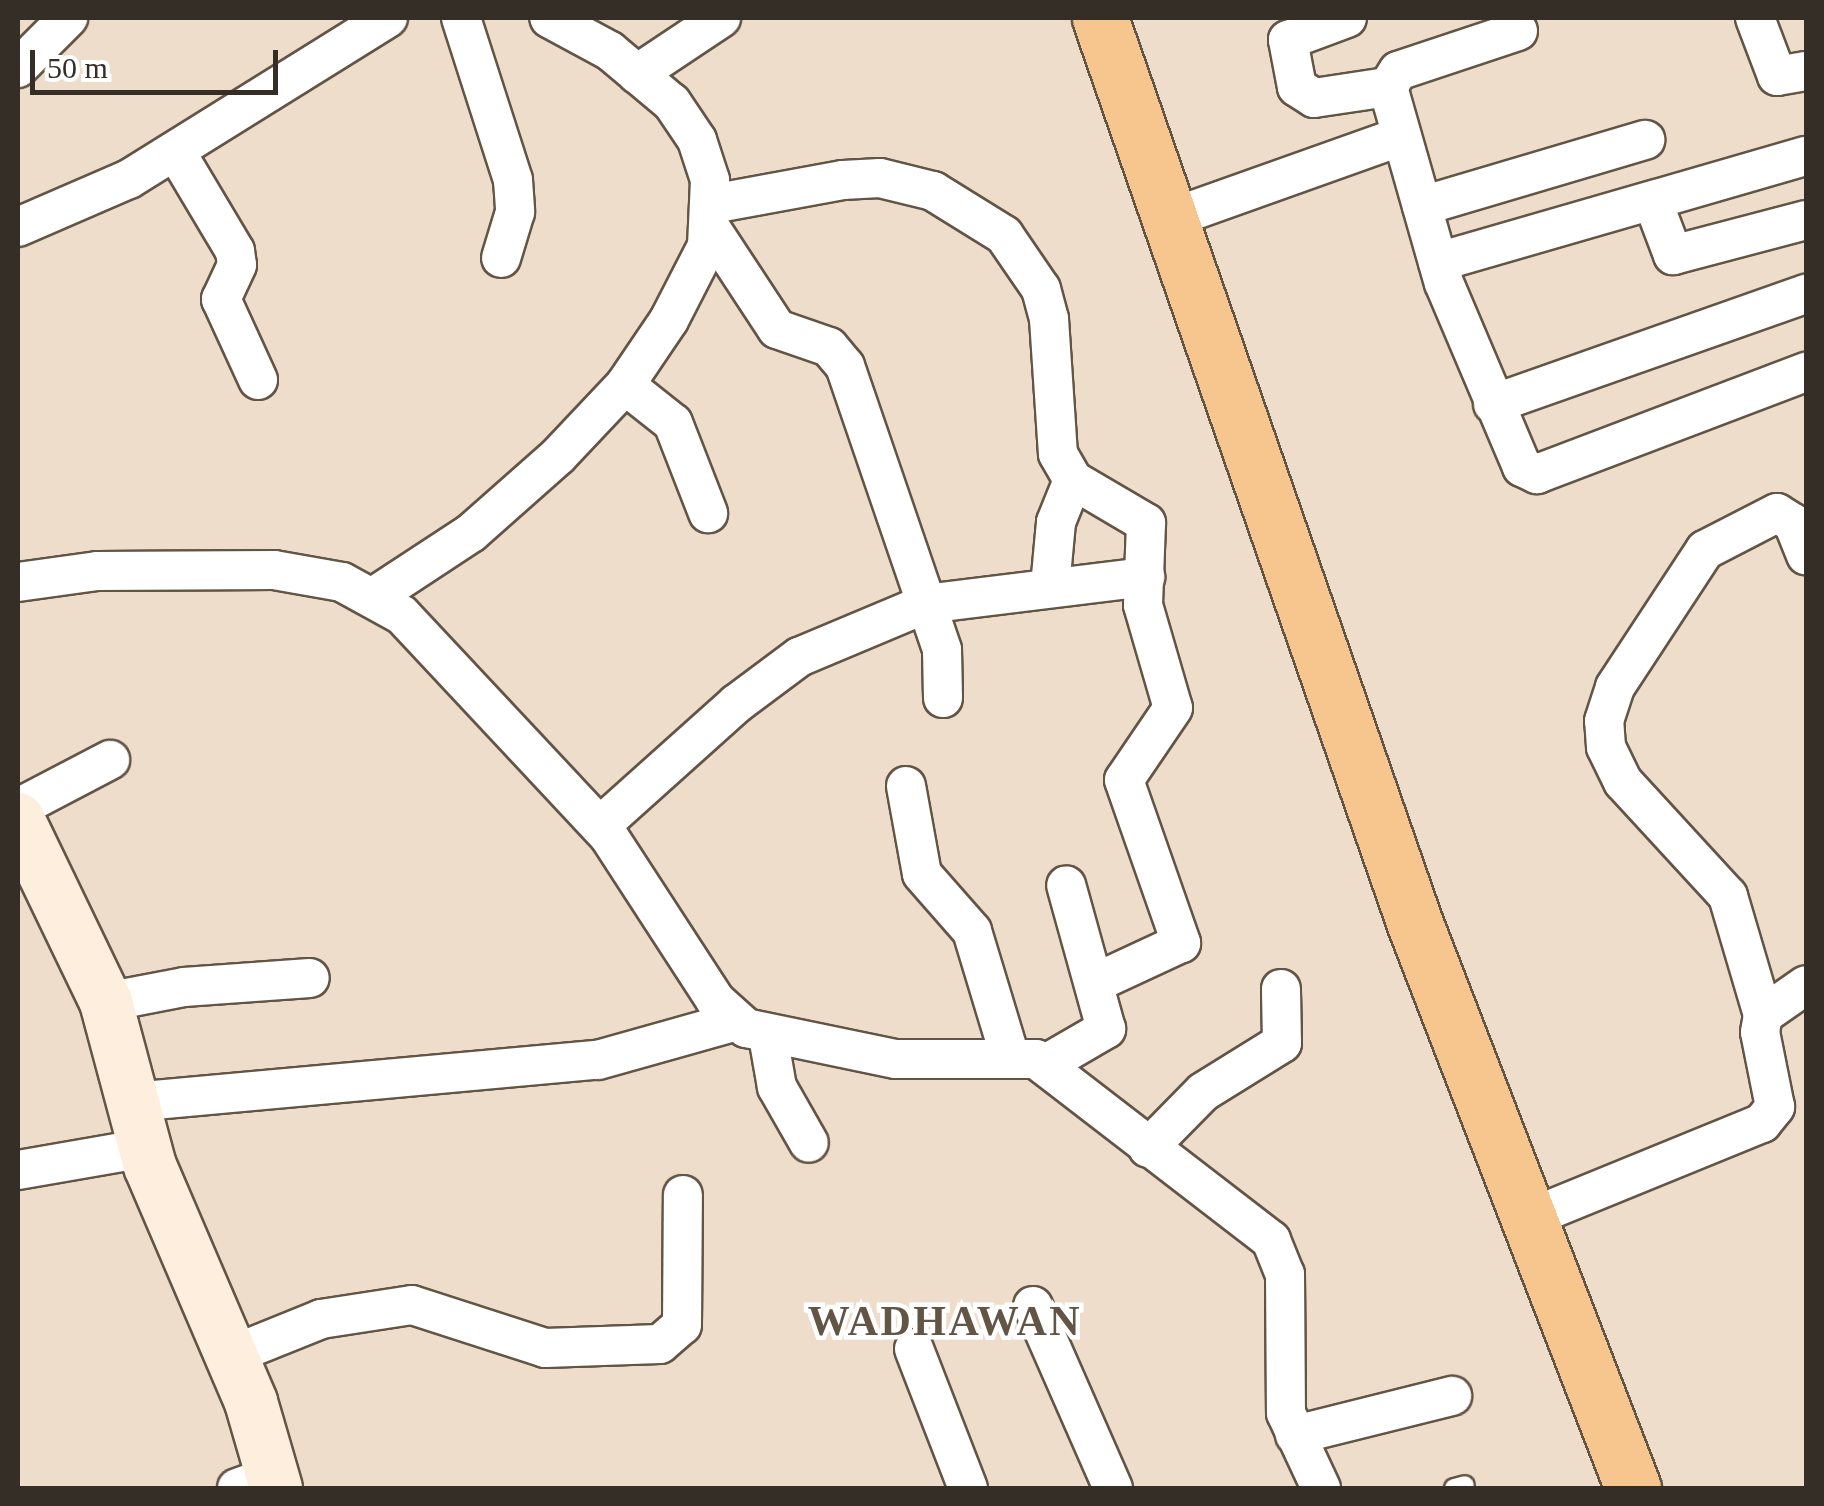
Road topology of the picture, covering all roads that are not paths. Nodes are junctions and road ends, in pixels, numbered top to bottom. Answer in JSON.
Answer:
{"nodes":[{"id":1,"x":68,"y":18,"type":"edge"},
{"id":2,"x":388,"y":18,"type":"edge"},
{"id":3,"x":461,"y":18,"type":"edge"},
{"id":4,"x":548,"y":18,"type":"edge"},
{"id":5,"x":721,"y":18,"type":"edge"},
{"id":6,"x":1100,"y":18,"type":"edge"},
{"id":7,"x":1347,"y":18,"type":"edge"},
{"id":8,"x":1756,"y":18,"type":"edge"},
{"id":9,"x":1518,"y":31,"type":"dead end"},
{"id":10,"x":18,"y":68,"type":"edge"},
{"id":11,"x":1806,"y":71,"type":"edge"},
{"id":12,"x":637,"y":74,"type":"junction"},
{"id":13,"x":1388,"y":88,"type":"junction"},
{"id":14,"x":1402,"y":136,"type":"junction"},
{"id":15,"x":1645,"y":140,"type":"dead end"},
{"id":16,"x":176,"y":152,"type":"junction"},
{"id":17,"x":1806,"y":156,"type":"edge"},
{"id":18,"x":1653,"y":202,"type":"junction"},
{"id":19,"x":1422,"y":206,"type":"junction"},
{"id":20,"x":711,"y":215,"type":"junction"},
{"id":21,"x":1169,"y":218,"type":"junction"},
{"id":22,"x":1806,"y":220,"type":"edge"},
{"id":23,"x":18,"y":227,"type":"edge"},
{"id":24,"x":501,"y":258,"type":"dead end"},
{"id":25,"x":1438,"y":262,"type":"junction"},
{"id":26,"x":1806,"y":294,"type":"edge"},
{"id":27,"x":1806,"y":372,"type":"edge"},
{"id":28,"x":258,"y":380,"type":"dead end"},
{"id":29,"x":624,"y":385,"type":"junction"},
{"id":30,"x":1494,"y":404,"type":"junction"},
{"id":31,"x":1073,"y":480,"type":"junction"},
{"id":32,"x":708,"y":513,"type":"dead end"},
{"id":33,"x":1806,"y":556,"type":"edge"},
{"id":34,"x":1145,"y":577,"type":"junction"},
{"id":35,"x":18,"y":582,"type":"edge"},
{"id":36,"x":1050,"y":587,"type":"junction"},
{"id":37,"x":375,"y":596,"type":"junction"},
{"id":38,"x":925,"y":604,"type":"junction"},
{"id":39,"x":942,"y":698,"type":"dead end"},
{"id":40,"x":110,"y":760,"type":"dead end"},
{"id":41,"x":906,"y":786,"type":"dead end"},
{"id":42,"x":18,"y":808,"type":"edge"},
{"id":43,"x":18,"y":819,"type":"edge"},
{"id":44,"x":600,"y":826,"type":"junction"},
{"id":45,"x":1066,"y":885,"type":"dead end"},
{"id":46,"x":310,"y":978,"type":"dead end"},
{"id":47,"x":1095,"y":983,"type":"junction"},
{"id":48,"x":1806,"y":985,"type":"edge"},
{"id":49,"x":1282,"y":989,"type":"dead end"},
{"id":50,"x":106,"y":1002,"type":"junction"},
{"id":51,"x":1764,"y":1015,"type":"junction"},
{"id":52,"x":753,"y":1029,"type":"junction"},
{"id":53,"x":1027,"y":1061,"type":"junction"},
{"id":54,"x":138,"y":1125,"type":"junction"},
{"id":55,"x":809,"y":1144,"type":"dead end"},
{"id":56,"x":1148,"y":1148,"type":"junction"},
{"id":57,"x":18,"y":1170,"type":"edge"},
{"id":58,"x":683,"y":1194,"type":"dead end"},
{"id":59,"x":1527,"y":1219,"type":"junction"},
{"id":60,"x":1033,"y":1306,"type":"dead end"},
{"id":61,"x":914,"y":1349,"type":"dead end"},
{"id":62,"x":232,"y":1355,"type":"junction"},
{"id":63,"x":1452,"y":1396,"type":"dead end"},
{"id":64,"x":1295,"y":1435,"type":"junction"},
{"id":65,"x":262,"y":1484,"type":"edge"},
{"id":66,"x":968,"y":1488,"type":"edge"},
{"id":67,"x":1114,"y":1488,"type":"edge"},
{"id":68,"x":1320,"y":1488,"type":"edge"},
{"id":69,"x":1633,"y":1488,"type":"edge"}],
"edges":[{"from":1,"to":10,"type":"street"},
{"from":2,"to":16,"type":"street"},
{"from":3,"to":24,"type":"street"},
{"from":4,"to":12,"type":"street"},
{"from":5,"to":12,"type":"street"},
{"from":6,"to":21,"type":"highway"},
{"from":7,"to":13,"type":"street"},
{"from":8,"to":11,"type":"street"},
{"from":9,"to":13,"type":"street"},
{"from":12,"to":20,"type":"street"},
{"from":13,"to":14,"type":"street"},
{"from":14,"to":19,"type":"street"},
{"from":14,"to":21,"type":"street"},
{"from":15,"to":19,"type":"street"},
{"from":16,"to":23,"type":"street"},
{"from":16,"to":28,"type":"street"},
{"from":17,"to":18,"type":"street"},
{"from":18,"to":22,"type":"street"},
{"from":18,"to":25,"type":"street"},
{"from":19,"to":25,"type":"street"},
{"from":20,"to":29,"type":"street"},
{"from":20,"to":31,"type":"street"},
{"from":20,"to":38,"type":"street"},
{"from":21,"to":59,"type":"highway"},
{"from":25,"to":30,"type":"street"},
{"from":26,"to":30,"type":"street"},
{"from":27,"to":30,"type":"street"},
{"from":29,"to":32,"type":"street"},
{"from":29,"to":37,"type":"street"},
{"from":31,"to":34,"type":"street"},
{"from":31,"to":36,"type":"street"},
{"from":33,"to":51,"type":"street"},
{"from":34,"to":36,"type":"street"},
{"from":34,"to":47,"type":"street"},
{"from":35,"to":37,"type":"street"},
{"from":36,"to":38,"type":"street"},
{"from":37,"to":44,"type":"street"},
{"from":38,"to":39,"type":"street"},
{"from":38,"to":44,"type":"street"},
{"from":40,"to":42,"type":"street"},
{"from":41,"to":53,"type":"street"},
{"from":43,"to":50,"type":"street"},
{"from":44,"to":52,"type":"street"},
{"from":45,"to":47,"type":"street"},
{"from":46,"to":50,"type":"street"},
{"from":47,"to":53,"type":"street"},
{"from":48,"to":51,"type":"street"},
{"from":49,"to":56,"type":"street"},
{"from":50,"to":54,"type":"street"},
{"from":51,"to":59,"type":"street"},
{"from":52,"to":53,"type":"street"},
{"from":52,"to":54,"type":"street"},
{"from":52,"to":55,"type":"street"},
{"from":53,"to":56,"type":"street"},
{"from":54,"to":57,"type":"street"},
{"from":54,"to":62,"type":"street"},
{"from":56,"to":64,"type":"street"},
{"from":58,"to":62,"type":"street"},
{"from":59,"to":69,"type":"highway"},
{"from":60,"to":67,"type":"street"},
{"from":61,"to":66,"type":"street"},
{"from":62,"to":65,"type":"street"},
{"from":63,"to":64,"type":"street"},
{"from":64,"to":68,"type":"street"}]}
